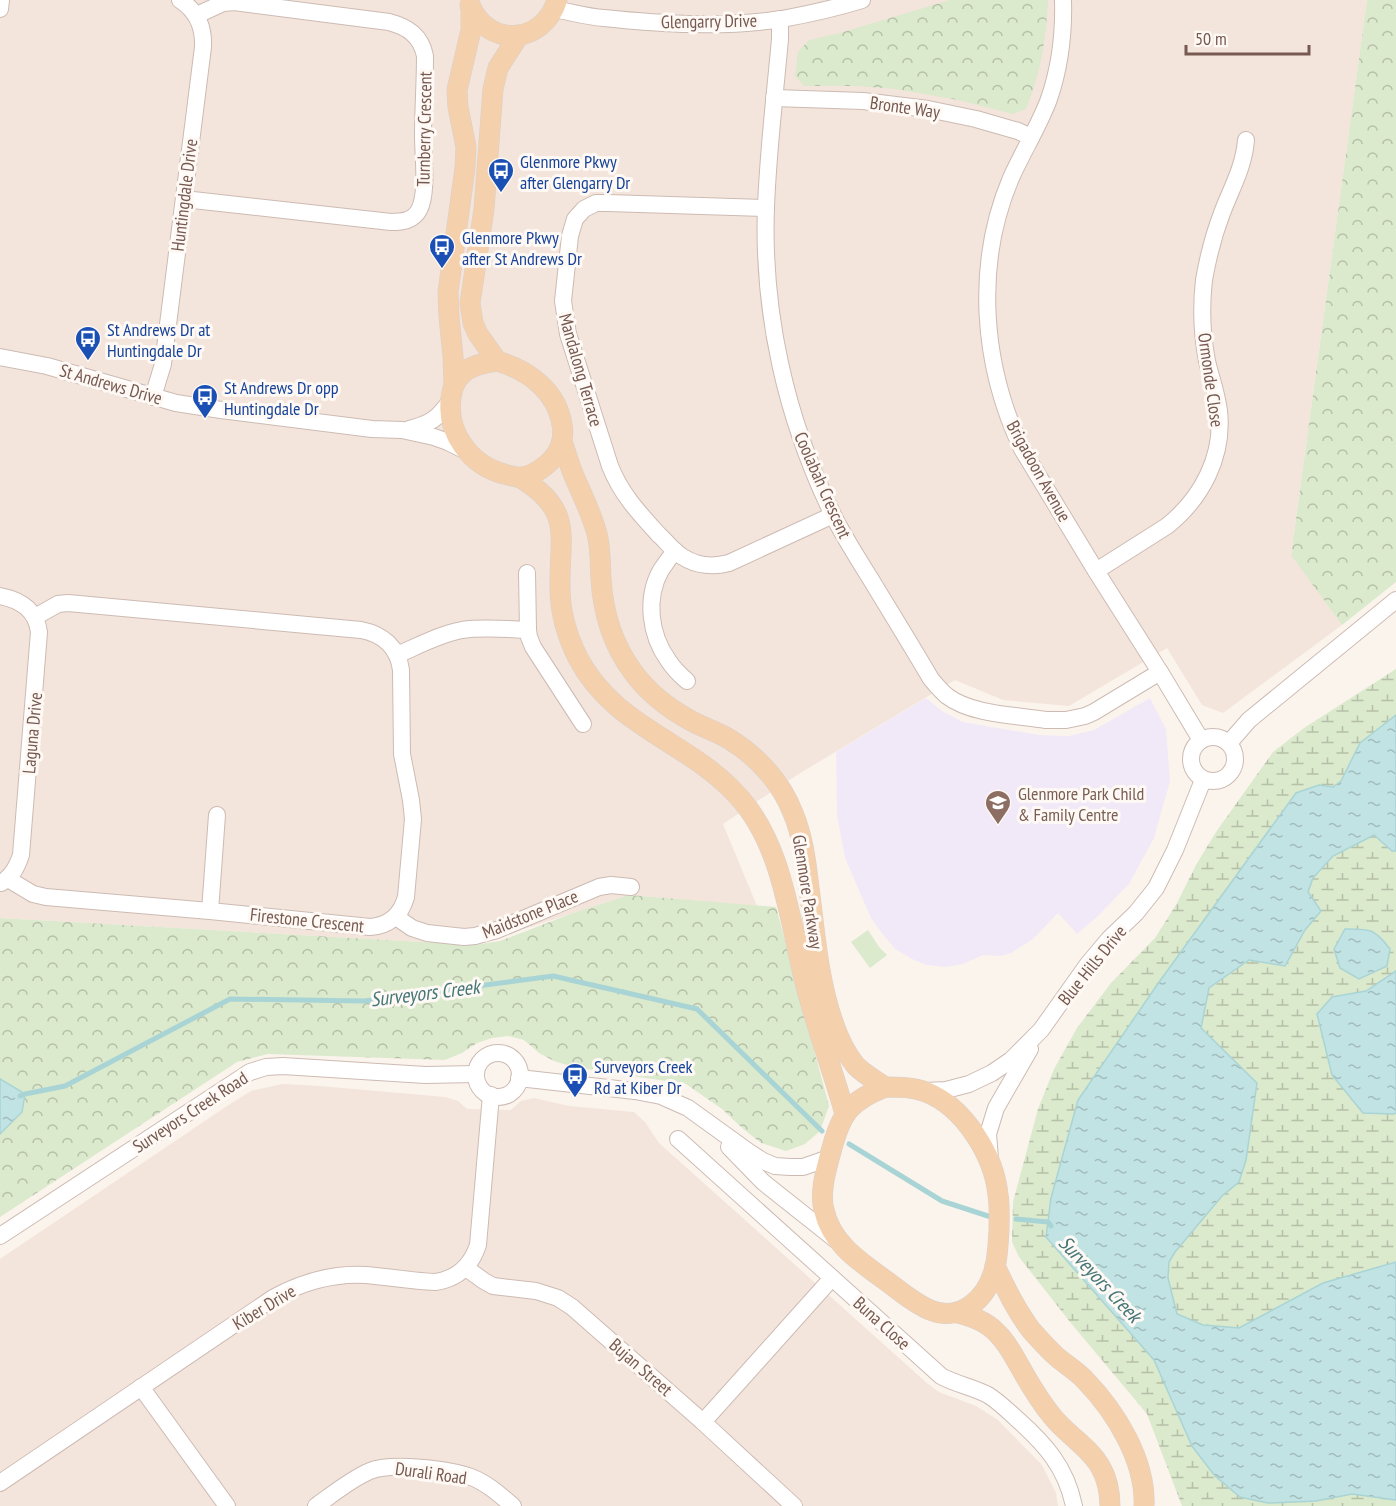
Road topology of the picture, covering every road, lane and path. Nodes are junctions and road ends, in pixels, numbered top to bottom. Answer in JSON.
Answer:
{"nodes":[{"id":1,"x":1,"y":0,"type":"edge"},
{"id":2,"x":180,"y":0,"type":"edge"},
{"id":3,"x":862,"y":0,"type":"edge"},
{"id":4,"x":1063,"y":0,"type":"edge"},
{"id":5,"x":470,"y":4,"type":"edge"},
{"id":6,"x":556,"y":5,"type":"edge"},
{"id":7,"x":0,"y":9,"type":"edge"},
{"id":8,"x":196,"y":15,"type":"junction"},
{"id":9,"x":780,"y":19,"type":"junction"},
{"id":10,"x":519,"y":35,"type":"junction"},
{"id":11,"x":774,"y":98,"type":"junction"},
{"id":12,"x":1031,"y":137,"type":"junction"},
{"id":13,"x":1246,"y":140,"type":"dead end"},
{"id":14,"x":184,"y":199,"type":"junction"},
{"id":15,"x":766,"y":208,"type":"junction"},
{"id":16,"x":0,"y":357,"type":"edge"},
{"id":17,"x":497,"y":361,"type":"junction"},
{"id":18,"x":452,"y":392,"type":"junction"},
{"id":19,"x":153,"y":397,"type":"junction"},
{"id":20,"x":402,"y":430,"type":"junction"},
{"id":21,"x":562,"y":441,"type":"junction"},
{"id":22,"x":468,"y":452,"type":"junction"},
{"id":23,"x":521,"y":478,"type":"junction"},
{"id":24,"x":833,"y":515,"type":"junction"},
{"id":25,"x":675,"y":551,"type":"junction"},
{"id":26,"x":1096,"y":571,"type":"junction"},
{"id":27,"x":527,"y":573,"type":"dead end"},
{"id":28,"x":0,"y":596,"type":"edge"},
{"id":29,"x":1396,"y":600,"type":"edge"},
{"id":30,"x":35,"y":617,"type":"junction"},
{"id":31,"x":528,"y":630,"type":"junction"},
{"id":32,"x":397,"y":655,"type":"junction"},
{"id":33,"x":1160,"y":672,"type":"junction"},
{"id":34,"x":687,"y":681,"type":"dead end"},
{"id":35,"x":583,"y":724,"type":"dead end"},
{"id":36,"x":1201,"y":740,"type":"junction"},
{"id":37,"x":1229,"y":744,"type":"junction"},
{"id":38,"x":1203,"y":780,"type":"junction"},
{"id":39,"x":217,"y":815,"type":"dead end"},
{"id":40,"x":4,"y":881,"type":"edge"},
{"id":41,"x":631,"y":887,"type":"dead end"},
{"id":42,"x":210,"y":911,"type":"junction"},
{"id":43,"x":396,"y":917,"type":"junction"},
{"id":44,"x":1041,"y":1030,"type":"junction"},
{"id":45,"x":476,"y":1074,"type":"junction"},
{"id":46,"x":519,"y":1078,"type":"junction"},
{"id":47,"x":885,"y":1086,"type":"junction"},
{"id":48,"x":926,"y":1091,"type":"junction"},
{"id":49,"x":491,"y":1095,"type":"junction"},
{"id":50,"x":845,"y":1114,"type":"junction"},
{"id":51,"x":700,"y":1116,"type":"junction"},
{"id":52,"x":678,"y":1140,"type":"dead end"},
{"id":53,"x":829,"y":1158,"type":"junction"},
{"id":54,"x":991,"y":1165,"type":"junction"},
{"id":55,"x":0,"y":1236,"type":"edge"},
{"id":56,"x":841,"y":1245,"type":"junction"},
{"id":57,"x":995,"y":1266,"type":"junction"},
{"id":58,"x":466,"y":1268,"type":"junction"},
{"id":59,"x":832,"y":1278,"type":"junction"},
{"id":60,"x":958,"y":1313,"type":"junction"},
{"id":61,"x":141,"y":1387,"type":"junction"},
{"id":62,"x":703,"y":1422,"type":"junction"},
{"id":63,"x":0,"y":1483,"type":"edge"},
{"id":64,"x":227,"y":1506,"type":"edge"},
{"id":65,"x":316,"y":1506,"type":"edge"},
{"id":66,"x":513,"y":1506,"type":"edge"},
{"id":67,"x":794,"y":1506,"type":"edge"},
{"id":68,"x":1074,"y":1506,"type":"edge"},
{"id":69,"x":1110,"y":1506,"type":"edge"},
{"id":70,"x":1144,"y":1506,"type":"edge"}],
"edges":[{"from":1,"to":7,"type":"street"},
{"from":2,"to":8,"type":"street"},
{"from":3,"to":9,"type":"street","name":"Glengarry Drive"},
{"from":4,"to":12,"type":"street","name":"Brigadoon Avenue"},
{"from":5,"to":10,"type":"main road"},
{"from":5,"to":18,"type":"main road"},
{"from":6,"to":9,"type":"street","name":"Glengarry Drive"},
{"from":6,"to":10,"type":"main road"},
{"from":8,"to":14,"type":"street","name":"Huntingdale Drive"},
{"from":8,"to":14,"type":"street","name":"Turnberry Crescent"},
{"from":9,"to":11,"type":"street","name":"Coolabah Crescent"},
{"from":10,"to":17,"type":"main road"},
{"from":11,"to":12,"type":"street","name":"Bronte Way"},
{"from":11,"to":15,"type":"street","name":"Coolabah Crescent"},
{"from":12,"to":26,"type":"street","name":"Brigadoon Avenue"},
{"from":13,"to":26,"type":"street","name":"Ormonde Close"},
{"from":14,"to":19,"type":"street","name":"Huntingdale Drive"},
{"from":15,"to":24,"type":"street","name":"Coolabah Crescent"},
{"from":15,"to":25,"type":"street","name":"Mandalong Terrace"},
{"from":16,"to":19,"type":"street","name":"St Andrews Drive"},
{"from":17,"to":18,"type":"main road"},
{"from":17,"to":21,"type":"main road"},
{"from":18,"to":20,"type":"street","name":"St Andrews Drive"},
{"from":18,"to":22,"type":"main road"},
{"from":19,"to":20,"type":"street","name":"St Andrews Drive"},
{"from":20,"to":22,"type":"street","name":"St Andrews Drive"},
{"from":21,"to":23,"type":"main road"},
{"from":21,"to":47,"type":"main road","name":"Glenmore Parkway"},
{"from":22,"to":23,"type":"main road"},
{"from":23,"to":50,"type":"main road","name":"Glenmore Parkway"},
{"from":24,"to":25,"type":"street","name":"Mandalong Terrace"},
{"from":24,"to":33,"type":"street","name":"Coolabah Crescent"},
{"from":25,"to":34,"type":"street"},
{"from":26,"to":33,"type":"street","name":"Brigadoon Avenue"},
{"from":27,"to":31,"type":"street"},
{"from":28,"to":30,"type":"street"},
{"from":29,"to":37,"type":"street"},
{"from":30,"to":32,"type":"street"},
{"from":30,"to":40,"type":"street","name":"Laguna Drive"},
{"from":31,"to":32,"type":"street"},
{"from":31,"to":35,"type":"street"},
{"from":32,"to":43,"type":"street"},
{"from":33,"to":36,"type":"street","name":"Brigadoon Avenue"},
{"from":36,"to":37,"type":"street"},
{"from":36,"to":38,"type":"street"},
{"from":37,"to":38,"type":"street"},
{"from":38,"to":44,"type":"street","name":"Blue Hills Drive"},
{"from":39,"to":42,"type":"street"},
{"from":40,"to":42,"type":"street","name":"Firestone Crescent"},
{"from":41,"to":43,"type":"street","name":"Maidstone Place"},
{"from":42,"to":43,"type":"street","name":"Firestone Crescent"},
{"from":44,"to":48,"type":"street","name":"Blue Hills Drive"},
{"from":44,"to":54,"type":"street"},
{"from":45,"to":46,"type":"street"},
{"from":45,"to":49,"type":"street"},
{"from":45,"to":55,"type":"street","name":"Surveyors Creek Road"},
{"from":46,"to":49,"type":"street"},
{"from":46,"to":51,"type":"street"},
{"from":47,"to":48,"type":"main road"},
{"from":47,"to":50,"type":"main road"},
{"from":48,"to":54,"type":"main road"},
{"from":49,"to":58,"type":"street"},
{"from":50,"to":53,"type":"main road"},
{"from":51,"to":53,"type":"street"},
{"from":51,"to":56,"type":"street"},
{"from":52,"to":59,"type":"street","name":"Buna Close"},
{"from":53,"to":56,"type":"main road"},
{"from":54,"to":57,"type":"main road"},
{"from":56,"to":60,"type":"main road"},
{"from":57,"to":60,"type":"main road"},
{"from":57,"to":70,"type":"main road"},
{"from":58,"to":61,"type":"street","name":"Kiber Drive"},
{"from":58,"to":62,"type":"street","name":"Bujan Street"},
{"from":59,"to":62,"type":"street"},
{"from":59,"to":68,"type":"street","name":"Buna Close"},
{"from":60,"to":69,"type":"main road"},
{"from":61,"to":63,"type":"street","name":"Kiber Drive"},
{"from":61,"to":64,"type":"street"},
{"from":62,"to":67,"type":"street","name":"Bujan Street"},
{"from":65,"to":66,"type":"street","name":"Durali Road"}]}
